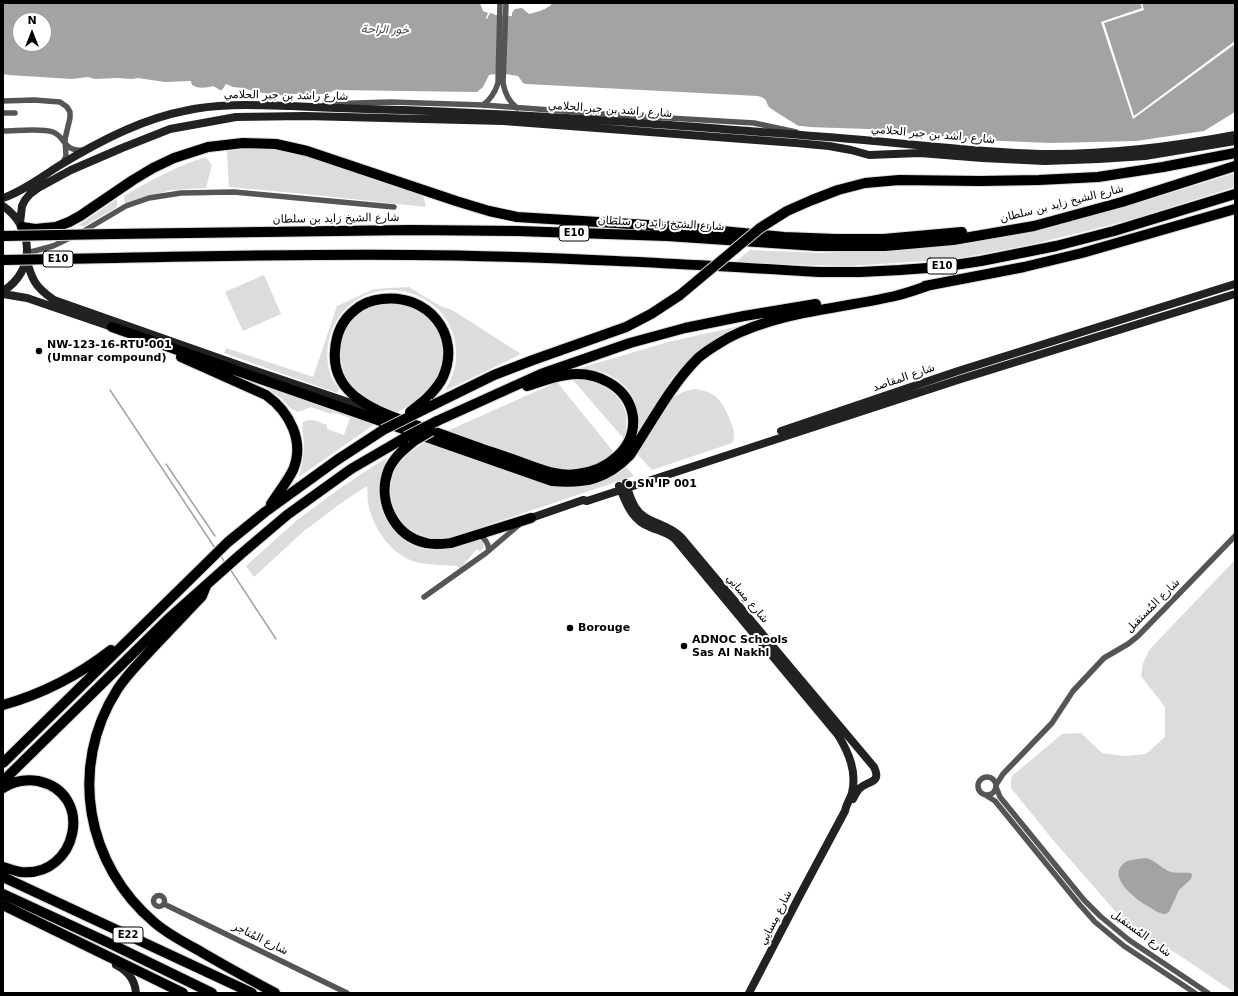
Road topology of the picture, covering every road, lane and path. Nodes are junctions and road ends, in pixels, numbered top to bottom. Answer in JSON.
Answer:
{"nodes":[{"id":1,"x":500,"y":3,"type":"edge"},
{"id":2,"x":506,"y":3,"type":"edge"},
{"id":3,"x":500,"y":83,"type":"junction"},
{"id":4,"x":3,"y":101,"type":"edge"},
{"id":5,"x":273,"y":106,"type":"junction"},
{"id":6,"x":483,"y":106,"type":"junction"},
{"id":7,"x":518,"y":108,"type":"junction"},
{"id":8,"x":3,"y":113,"type":"edge"},
{"id":9,"x":15,"y":113,"type":"dead end"},
{"id":10,"x":764,"y":125,"type":"junction"},
{"id":11,"x":131,"y":128,"type":"junction"},
{"id":12,"x":735,"y":130,"type":"junction"},
{"id":13,"x":3,"y":131,"type":"edge"},
{"id":14,"x":808,"y":135,"type":"junction"},
{"id":15,"x":1235,"y":135,"type":"edge"},
{"id":16,"x":868,"y":141,"type":"junction"},
{"id":17,"x":1235,"y":141,"type":"edge"},
{"id":18,"x":66,"y":145,"type":"junction"},
{"id":19,"x":839,"y":148,"type":"junction"},
{"id":20,"x":87,"y":150,"type":"junction"},
{"id":21,"x":1235,"y":153,"type":"edge"},
{"id":22,"x":97,"y":158,"type":"junction"},
{"id":23,"x":60,"y":165,"type":"junction"},
{"id":24,"x":1235,"y":166,"type":"edge"},
{"id":25,"x":1235,"y":194,"type":"edge"},
{"id":26,"x":3,"y":198,"type":"edge"},
{"id":27,"x":3,"y":206,"type":"edge"},
{"id":28,"x":394,"y":207,"type":"dead end"},
{"id":29,"x":1235,"y":209,"type":"edge"},
{"id":30,"x":21,"y":225,"type":"junction"},
{"id":31,"x":1034,"y":226,"type":"junction"},
{"id":32,"x":3,"y":236,"type":"edge"},
{"id":33,"x":27,"y":256,"type":"junction"},
{"id":34,"x":3,"y":260,"type":"edge"},
{"id":35,"x":1235,"y":284,"type":"edge"},
{"id":36,"x":930,"y":285,"type":"junction"},
{"id":37,"x":3,"y":293,"type":"edge"},
{"id":38,"x":1235,"y":294,"type":"edge"},
{"id":39,"x":112,"y":327,"type":"junction"},
{"id":40,"x":543,"y":377,"type":"junction"},
{"id":41,"x":391,"y":416,"type":"junction"},
{"id":42,"x":383,"y":430,"type":"junction"},
{"id":43,"x":410,"y":439,"type":"junction"},
{"id":44,"x":632,"y":445,"type":"junction"},
{"id":45,"x":619,"y":460,"type":"junction"},
{"id":46,"x":676,"y":468,"type":"junction"},
{"id":47,"x":623,"y":486,"type":"junction"},
{"id":48,"x":265,"y":512,"type":"junction"},
{"id":49,"x":531,"y":518,"type":"junction"},
{"id":50,"x":477,"y":534,"type":"junction"},
{"id":51,"x":1235,"y":536,"type":"edge"},
{"id":52,"x":489,"y":550,"type":"junction"},
{"id":53,"x":206,"y":586,"type":"junction"},
{"id":54,"x":180,"y":589,"type":"junction"},
{"id":55,"x":424,"y":597,"type":"dead end"},
{"id":56,"x":776,"y":656,"type":"junction"},
{"id":57,"x":3,"y":705,"type":"edge"},
{"id":58,"x":838,"y":735,"type":"junction"},
{"id":59,"x":3,"y":763,"type":"edge"},
{"id":60,"x":1003,"y":774,"type":"junction"},
{"id":61,"x":990,"y":777,"type":"junction"},
{"id":62,"x":3,"y":781,"type":"edge"},
{"id":63,"x":873,"y":782,"type":"junction"},
{"id":64,"x":996,"y":786,"type":"junction"},
{"id":65,"x":3,"y":788,"type":"edge"},
{"id":66,"x":986,"y":796,"type":"junction"},
{"id":67,"x":845,"y":811,"type":"junction"},
{"id":68,"x":3,"y":867,"type":"edge"},
{"id":69,"x":3,"y":877,"type":"edge"},
{"id":70,"x":3,"y":894,"type":"edge"},
{"id":71,"x":164,"y":904,"type":"dead end"},
{"id":72,"x":3,"y":905,"type":"edge"},
{"id":73,"x":92,"y":949,"type":"junction"},
{"id":74,"x":136,"y":993,"type":"edge"},
{"id":75,"x":183,"y":993,"type":"edge"},
{"id":76,"x":212,"y":993,"type":"edge"},
{"id":77,"x":252,"y":993,"type":"edge"},
{"id":78,"x":275,"y":993,"type":"edge"},
{"id":79,"x":347,"y":993,"type":"edge"},
{"id":80,"x":749,"y":993,"type":"edge"},
{"id":81,"x":1195,"y":993,"type":"edge"},
{"id":82,"x":1208,"y":993,"type":"edge"}],
"edges":[{"from":1,"to":3,"type":"street"},
{"from":2,"to":3,"type":"street"},
{"from":3,"to":6,"type":"street"},
{"from":3,"to":7,"type":"street"},
{"from":4,"to":18,"type":"street"},
{"from":5,"to":6,"type":"street"},
{"from":5,"to":11,"type":"main road","name":"شارع راشد بن جبر الحلامي"},
{"from":5,"to":12,"type":"main road","name":"شارع راشد بن جبر الحلامي"},
{"from":6,"to":7,"type":"street"},
{"from":7,"to":10,"type":"street"},
{"from":8,"to":9,"type":"street"},
{"from":10,"to":12,"type":"main road"},
{"from":10,"to":14,"type":"street"},
{"from":11,"to":20,"type":"main road","name":"شارع راشد بن جبر الحلامي"},
{"from":11,"to":22,"type":"main road"},
{"from":12,"to":14,"type":"main road","name":"شارع راشد بن جبر الحلامي"},
{"from":13,"to":18,"type":"street"},
{"from":14,"to":16,"type":"main road","name":"شارع راشد بن جبر الحلامي"},
{"from":15,"to":16,"type":"main road","name":"شارع راشد بن جبر الحلامي"},
{"from":16,"to":19,"type":"main road"},
{"from":17,"to":19,"type":"main road","name":"شارع راشد بن جبر الحلامي"},
{"from":18,"to":20,"type":"street"},
{"from":18,"to":23,"type":"street"},
{"from":19,"to":22,"type":"main road","name":"شارع راشد بن جبر الحلامي"},
{"from":20,"to":23,"type":"main road","name":"شارع راشد بن جبر الحلامي"},
{"from":21,"to":42,"type":"highway","bridge":true},
{"from":22,"to":30,"type":"main road","name":"شارع راشد بن جبر الحلامي"},
{"from":23,"to":26,"type":"main road","name":"شارع راشد بن جبر الحلامي"},
{"from":24,"to":31,"type":"highway","name":"شارع الشيخ زايد بن سلطان","number":"E10"},
{"from":25,"to":34,"type":"highway","number":"E10","bridge":true},
{"from":27,"to":30,"type":"main road"},
{"from":28,"to":33,"type":"street"},
{"from":29,"to":36,"type":"highway"},
{"from":30,"to":31,"type":"highway"},
{"from":30,"to":33,"type":"main road"},
{"from":31,"to":32,"type":"highway","name":"شارع الشيخ زايد بن سلطان","number":"E10","bridge":true},
{"from":33,"to":37,"type":"main road"},
{"from":33,"to":41,"type":"main road"},
{"from":35,"to":46,"type":"main road","name":"شارع المقاصد"},
{"from":36,"to":40,"type":"highway"},
{"from":36,"to":44,"type":"highway"},
{"from":37,"to":39,"type":"main road"},
{"from":38,"to":46,"type":"main road","name":"شارع المقاصد"},
{"from":39,"to":45,"type":"highway"},
{"from":39,"to":48,"type":"highway"},
{"from":40,"to":43,"type":"highway","bridge":true},
{"from":40,"to":44,"type":"highway"},
{"from":41,"to":42,"type":"highway","bridge":true},
{"from":41,"to":45,"type":"highway"},
{"from":42,"to":48,"type":"highway"},
{"from":43,"to":50,"type":"highway"},
{"from":43,"to":53,"type":"highway"},
{"from":44,"to":45,"type":"highway"},
{"from":46,"to":47,"type":"main road","name":"شارع المقاصد"},
{"from":47,"to":49,"type":"main road","name":"شارع المقاصد"},
{"from":47,"to":56,"type":"main road","name":"شارع مِسانِي"},
{"from":48,"to":54,"type":"highway"},
{"from":49,"to":50,"type":"highway"},
{"from":49,"to":52,"type":"street"},
{"from":50,"to":52,"type":"street"},
{"from":51,"to":60,"type":"street","name":"شارع المُستقبل"},
{"from":52,"to":55,"type":"street"},
{"from":53,"to":62,"type":"highway"},
{"from":53,"to":78,"type":"highway"},
{"from":54,"to":57,"type":"highway"},
{"from":54,"to":59,"type":"highway"},
{"from":56,"to":58,"type":"main road","name":"شارع مِسانِي"},
{"from":56,"to":63,"type":"main road","name":"شارع مِسانِي"},
{"from":58,"to":63,"type":"main road"},
{"from":58,"to":67,"type":"main road","name":"شارع مِسانِي"},
{"from":60,"to":61,"type":"street"},
{"from":60,"to":64,"type":"street","name":"شارع المُستقبل"},
{"from":61,"to":64,"type":"street"},
{"from":61,"to":66,"type":"street"},
{"from":63,"to":67,"type":"main road","name":"شارع مِسانِي"},
{"from":64,"to":66,"type":"street"},
{"from":64,"to":82,"type":"street","name":"شارع المُستقبل"},
{"from":65,"to":68,"type":"highway"},
{"from":66,"to":81,"type":"street","name":"شارع المُستقبل"},
{"from":67,"to":80,"type":"main road","name":"شارع مِسانِي"},
{"from":69,"to":77,"type":"highway","number":"E22"},
{"from":70,"to":76,"type":"highway","number":"E22"},
{"from":71,"to":79,"type":"street","name":"شارع المُتاجر"},
{"from":72,"to":73,"type":"highway"},
{"from":73,"to":74,"type":"main road"},
{"from":73,"to":75,"type":"highway"}]}
